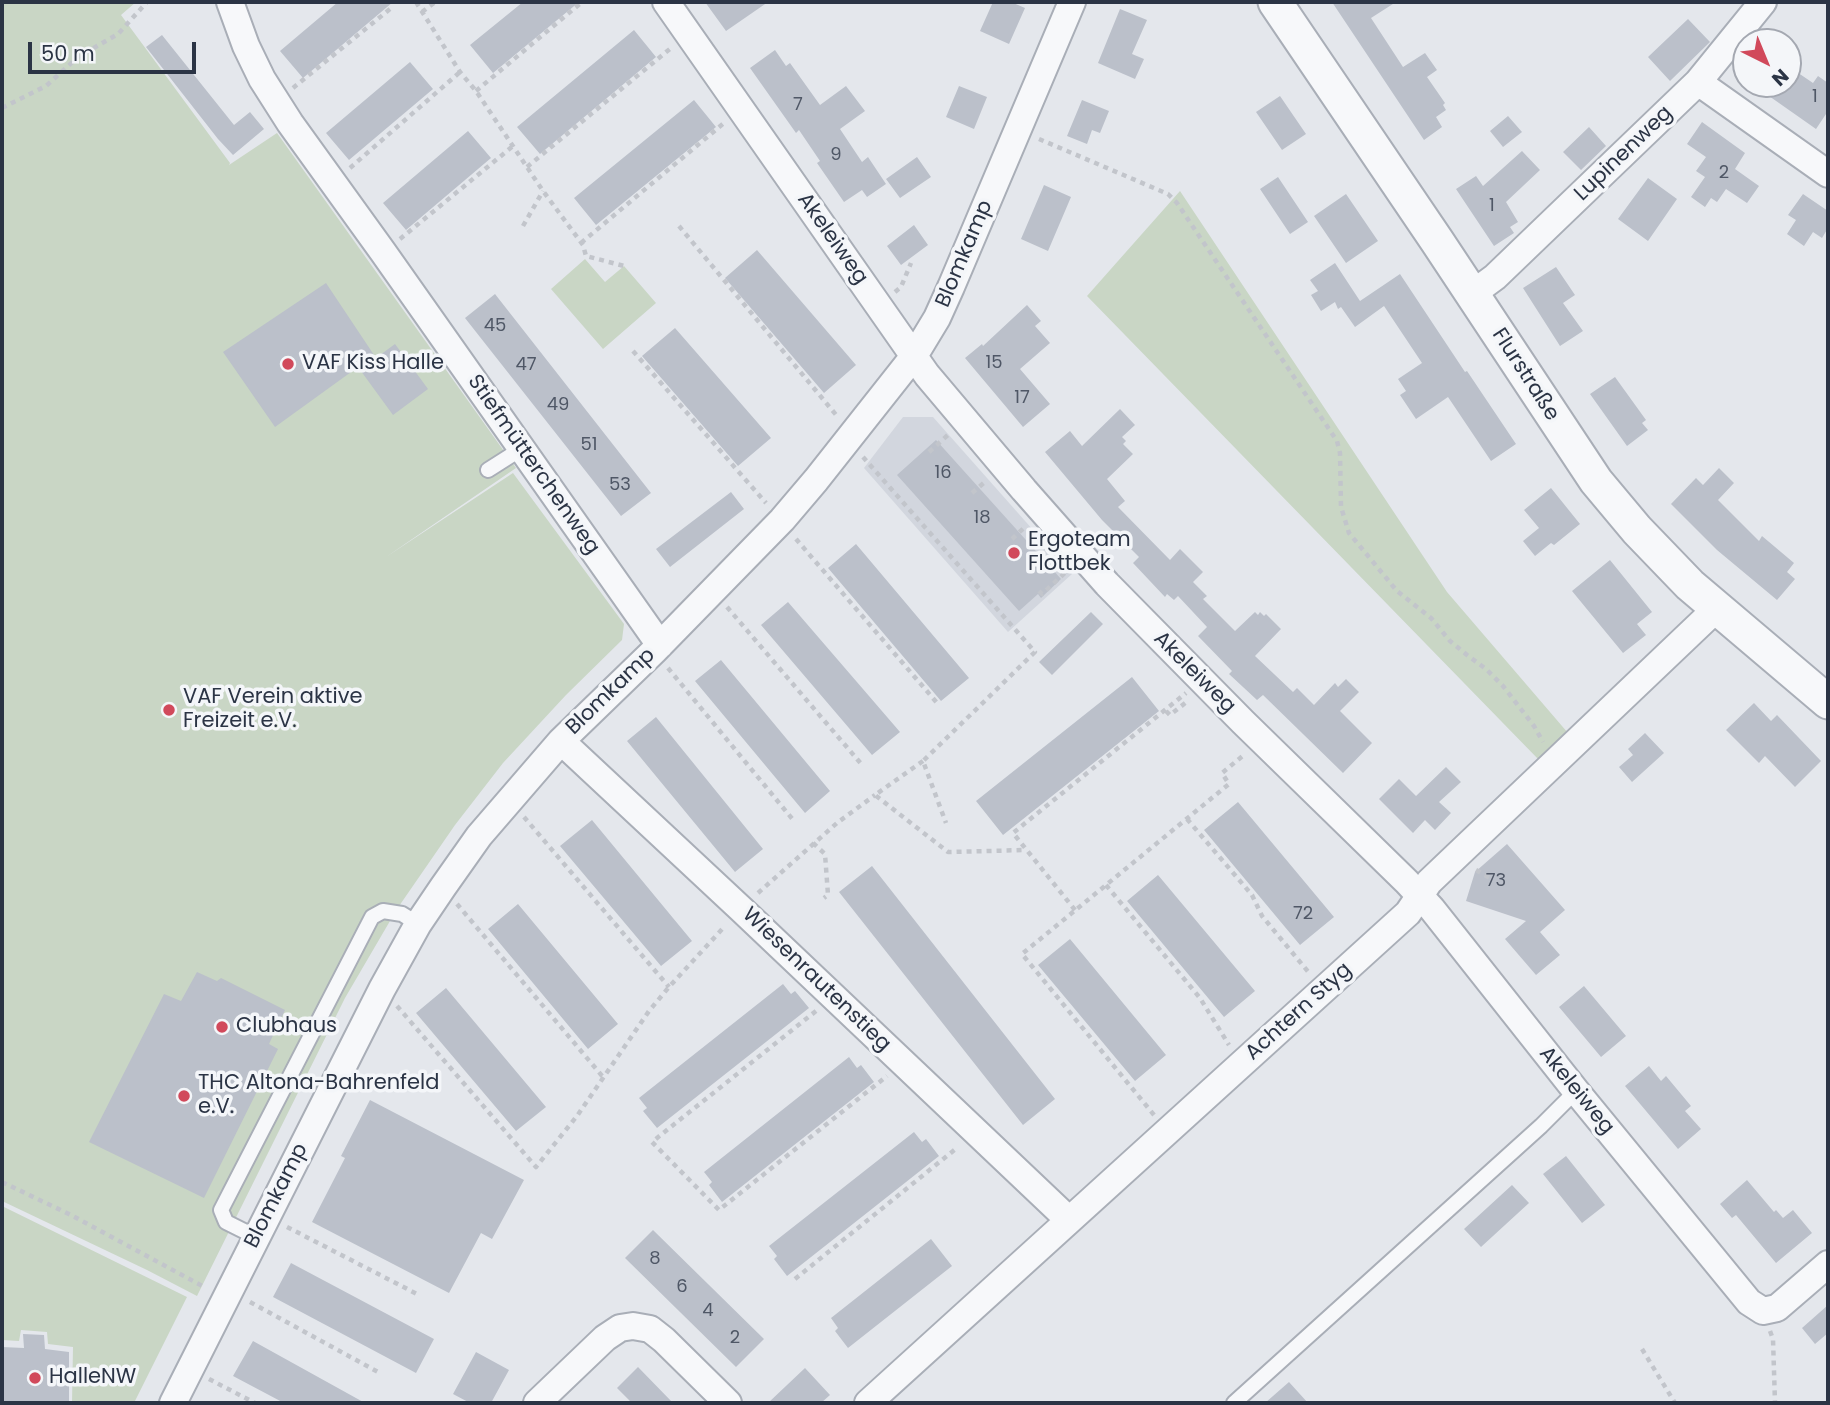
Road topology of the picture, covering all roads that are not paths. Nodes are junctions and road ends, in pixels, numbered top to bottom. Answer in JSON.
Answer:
{"nodes":[{"id":1,"x":230,"y":2,"type":"edge"},
{"id":2,"x":666,"y":2,"type":"edge"},
{"id":3,"x":1072,"y":2,"type":"edge"},
{"id":4,"x":1275,"y":2,"type":"edge"},
{"id":5,"x":1763,"y":2,"type":"edge"},
{"id":6,"x":1698,"y":82,"type":"junction"},
{"id":7,"x":1828,"y":174,"type":"edge"},
{"id":8,"x":1472,"y":293,"type":"junction"},
{"id":9,"x":914,"y":356,"type":"junction"},
{"id":10,"x":521,"y":449,"type":"junction"},
{"id":11,"x":488,"y":470,"type":"dead end"},
{"id":12,"x":1717,"y":608,"type":"junction"},
{"id":13,"x":657,"y":648,"type":"junction"},
{"id":14,"x":1828,"y":702,"type":"edge"},
{"id":15,"x":561,"y":741,"type":"junction"},
{"id":16,"x":1420,"y":896,"type":"junction"},
{"id":17,"x":418,"y":924,"type":"junction"},
{"id":18,"x":1576,"y":1091,"type":"junction"},
{"id":19,"x":1069,"y":1220,"type":"junction"},
{"id":20,"x":261,"y":1227,"type":"junction"},
{"id":21,"x":1828,"y":1264,"type":"edge"},
{"id":22,"x":173,"y":1403,"type":"edge"},
{"id":23,"x":537,"y":1403,"type":"edge"},
{"id":24,"x":729,"y":1403,"type":"edge"},
{"id":25,"x":867,"y":1403,"type":"edge"},
{"id":26,"x":1234,"y":1403,"type":"edge"}],
"edges":[{"from":1,"to":10,"type":"street","name":"Stiefmütterchenweg"},
{"from":2,"to":9,"type":"street","name":"Akeleiweg"},
{"from":3,"to":9,"type":"street","name":"Blomkamp"},
{"from":4,"to":8,"type":"street","name":"Flurstraße"},
{"from":5,"to":6,"type":"street","name":"Lupinenweg"},
{"from":6,"to":7,"type":"street"},
{"from":6,"to":8,"type":"street","name":"Lupinenweg"},
{"from":8,"to":12,"type":"street","name":"Flurstraße"},
{"from":9,"to":13,"type":"street","name":"Blomkamp"},
{"from":9,"to":16,"type":"street","name":"Akeleiweg"},
{"from":10,"to":11,"type":"lane"},
{"from":10,"to":13,"type":"street","name":"Stiefmütterchenweg"},
{"from":12,"to":14,"type":"street","name":"Flurstraße"},
{"from":12,"to":16,"type":"street","name":"Achtern Styg"},
{"from":13,"to":15,"type":"street","name":"Blomkamp"},
{"from":15,"to":17,"type":"street","name":"Blomkamp"},
{"from":15,"to":19,"type":"street","name":"Wiesenrautenstieg"},
{"from":16,"to":18,"type":"street","name":"Akeleiweg"},
{"from":16,"to":19,"type":"street","name":"Achtern Styg"},
{"from":17,"to":20,"type":"street","name":"Blomkamp"},
{"from":17,"to":20,"type":"lane"},
{"from":18,"to":21,"type":"street","name":"Akeleiweg"},
{"from":18,"to":26,"type":"lane"},
{"from":19,"to":25,"type":"street","name":"Achtern Styg"},
{"from":20,"to":22,"type":"street","name":"Blomkamp"},
{"from":23,"to":24,"type":"street"}]}
